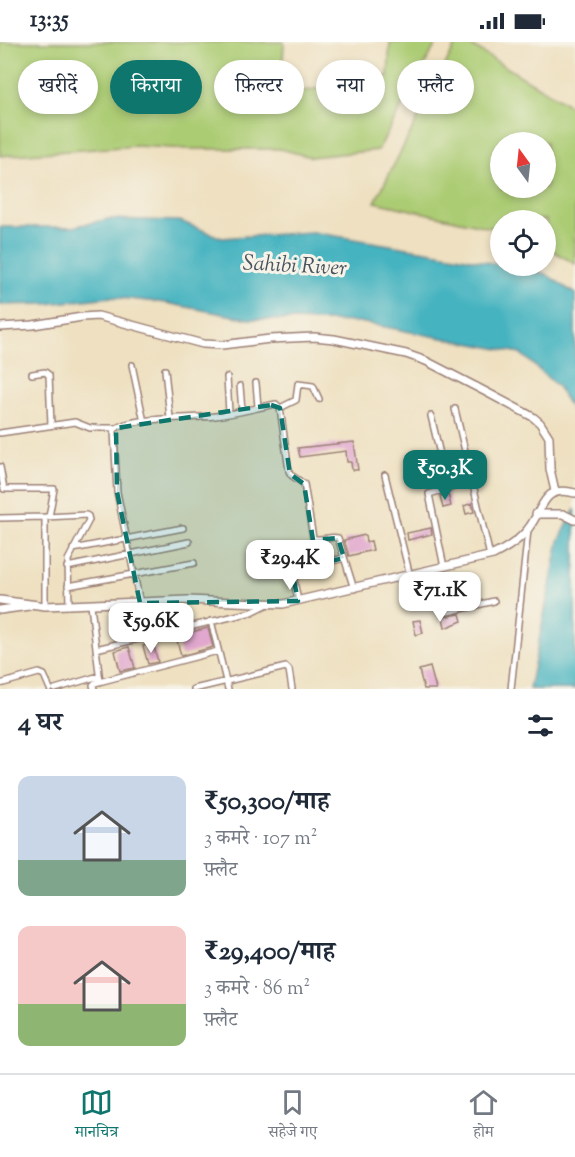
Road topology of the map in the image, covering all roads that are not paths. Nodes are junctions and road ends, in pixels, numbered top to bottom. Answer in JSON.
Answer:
{"nodes":[{"id":1,"x":0,"y":327,"type":"edge"},
{"id":2,"x":132,"y":365,"type":"dead end"},
{"id":3,"x":165,"y":370,"type":"dead end"},
{"id":4,"x":32,"y":374,"type":"dead end"},
{"id":5,"x":227,"y":377,"type":"dead end"},
{"id":6,"x":256,"y":383,"type":"dead end"},
{"id":7,"x":240,"y":386,"type":"dead end"},
{"id":8,"x":319,"y":399,"type":"dead end"},
{"id":9,"x":258,"y":407,"type":"junction"},
{"id":10,"x":280,"y":408,"type":"junction"},
{"id":11,"x":455,"y":410,"type":"dead end"},
{"id":12,"x":242,"y":411,"type":"junction"},
{"id":13,"x":229,"y":413,"type":"junction"},
{"id":14,"x":430,"y":416,"type":"dead end"},
{"id":15,"x":170,"y":418,"type":"junction"},
{"id":16,"x":144,"y":422,"type":"junction"},
{"id":17,"x":51,"y":425,"type":"junction"},
{"id":18,"x":116,"y":428,"type":"junction"},
{"id":19,"x":0,"y":433,"type":"edge"},
{"id":20,"x":0,"y":467,"type":"edge"},
{"id":21,"x":385,"y":476,"type":"dead end"},
{"id":22,"x":472,"y":482,"type":"junction"},
{"id":23,"x":448,"y":488,"type":"junction"},
{"id":24,"x":555,"y":491,"type":"junction"},
{"id":25,"x":573,"y":492,"type":"edge"},
{"id":26,"x":536,"y":514,"type":"junction"},
{"id":27,"x":47,"y":517,"type":"junction"},
{"id":28,"x":0,"y":518,"type":"edge"},
{"id":29,"x":572,"y":518,"type":"edge"},
{"id":30,"x":183,"y":528,"type":"dead end"},
{"id":31,"x":528,"y":530,"type":"junction"},
{"id":32,"x":126,"y":538,"type":"junction"},
{"id":33,"x":189,"y":542,"type":"dead end"},
{"id":34,"x":73,"y":549,"type":"junction"},
{"id":35,"x":130,"y":554,"type":"junction"},
{"id":36,"x":490,"y":556,"type":"junction"},
{"id":37,"x":344,"y":558,"type":"junction"},
{"id":38,"x":194,"y":563,"type":"dead end"},
{"id":39,"x":67,"y":567,"type":"junction"},
{"id":40,"x":444,"y":567,"type":"junction"},
{"id":41,"x":432,"y":570,"type":"junction"},
{"id":42,"x":135,"y":574,"type":"junction"},
{"id":43,"x":410,"y":576,"type":"junction"},
{"id":44,"x":68,"y":586,"type":"junction"},
{"id":45,"x":354,"y":589,"type":"junction"},
{"id":46,"x":0,"y":600,"type":"edge"},
{"id":47,"x":494,"y":601,"type":"dead end"},
{"id":48,"x":298,"y":602,"type":"junction"},
{"id":49,"x":140,"y":603,"type":"junction"},
{"id":50,"x":269,"y":603,"type":"junction"},
{"id":51,"x":32,"y":605,"type":"junction"},
{"id":52,"x":91,"y":605,"type":"junction"},
{"id":53,"x":45,"y":606,"type":"junction"},
{"id":54,"x":69,"y":606,"type":"junction"},
{"id":55,"x":0,"y":610,"type":"edge"},
{"id":56,"x":211,"y":621,"type":"junction"},
{"id":57,"x":96,"y":649,"type":"junction"},
{"id":58,"x":218,"y":651,"type":"junction"},
{"id":59,"x":99,"y":679,"type":"junction"},
{"id":60,"x":226,"y":680,"type":"junction"},
{"id":61,"x":0,"y":684,"type":"edge"},
{"id":62,"x":50,"y":689,"type":"edge"},
{"id":63,"x":55,"y":689,"type":"edge"},
{"id":64,"x":94,"y":689,"type":"edge"},
{"id":65,"x":194,"y":689,"type":"edge"},
{"id":66,"x":228,"y":689,"type":"edge"},
{"id":67,"x":292,"y":689,"type":"edge"},
{"id":68,"x":511,"y":689,"type":"edge"}],
"edges":[{"from":1,"to":24,"type":"street"},
{"from":2,"to":16,"type":"street"},
{"from":3,"to":15,"type":"street"},
{"from":4,"to":17,"type":"street"},
{"from":5,"to":13,"type":"street"},
{"from":6,"to":9,"type":"street"},
{"from":7,"to":12,"type":"street"},
{"from":8,"to":10,"type":"street"},
{"from":9,"to":10,"type":"street"},
{"from":9,"to":12,"type":"street"},
{"from":10,"to":37,"type":"street"},
{"from":11,"to":22,"type":"street"},
{"from":12,"to":13,"type":"street"},
{"from":13,"to":15,"type":"street"},
{"from":14,"to":23,"type":"street"},
{"from":15,"to":16,"type":"street"},
{"from":16,"to":18,"type":"street"},
{"from":17,"to":18,"type":"street"},
{"from":17,"to":19,"type":"street"},
{"from":18,"to":32,"type":"street"},
{"from":20,"to":27,"type":"street"},
{"from":21,"to":43,"type":"street"},
{"from":22,"to":23,"type":"street"},
{"from":22,"to":36,"type":"street"},
{"from":23,"to":40,"type":"street"},
{"from":24,"to":25,"type":"street"},
{"from":24,"to":26,"type":"street"},
{"from":26,"to":29,"type":"street"},
{"from":26,"to":31,"type":"street"},
{"from":27,"to":28,"type":"street"},
{"from":27,"to":34,"type":"street"},
{"from":27,"to":53,"type":"street"},
{"from":30,"to":32,"type":"street"},
{"from":31,"to":36,"type":"street"},
{"from":31,"to":68,"type":"street"},
{"from":32,"to":34,"type":"street"},
{"from":32,"to":35,"type":"street"},
{"from":33,"to":35,"type":"street"},
{"from":34,"to":39,"type":"street"},
{"from":35,"to":39,"type":"street"},
{"from":35,"to":42,"type":"street"},
{"from":36,"to":40,"type":"street"},
{"from":37,"to":45,"type":"street"},
{"from":37,"to":48,"type":"street"},
{"from":38,"to":42,"type":"street"},
{"from":39,"to":44,"type":"street"},
{"from":40,"to":41,"type":"street"},
{"from":41,"to":43,"type":"street"},
{"from":41,"to":47,"type":"street"},
{"from":42,"to":44,"type":"street"},
{"from":42,"to":49,"type":"street"},
{"from":43,"to":45,"type":"street"},
{"from":44,"to":54,"type":"street"},
{"from":45,"to":48,"type":"street"},
{"from":46,"to":51,"type":"street"},
{"from":48,"to":50,"type":"street"},
{"from":49,"to":50,"type":"street"},
{"from":49,"to":52,"type":"street"},
{"from":50,"to":56,"type":"street"},
{"from":51,"to":53,"type":"street"},
{"from":51,"to":55,"type":"street"},
{"from":52,"to":54,"type":"street"},
{"from":52,"to":57,"type":"street"},
{"from":53,"to":54,"type":"street"},
{"from":56,"to":57,"type":"street"},
{"from":56,"to":58,"type":"street"},
{"from":57,"to":59,"type":"street"},
{"from":58,"to":59,"type":"street"},
{"from":58,"to":60,"type":"street"},
{"from":59,"to":63,"type":"street"},
{"from":59,"to":64,"type":"street"},
{"from":60,"to":65,"type":"street"},
{"from":60,"to":66,"type":"street"},
{"from":60,"to":67,"type":"street"},
{"from":61,"to":62,"type":"street"}]}
